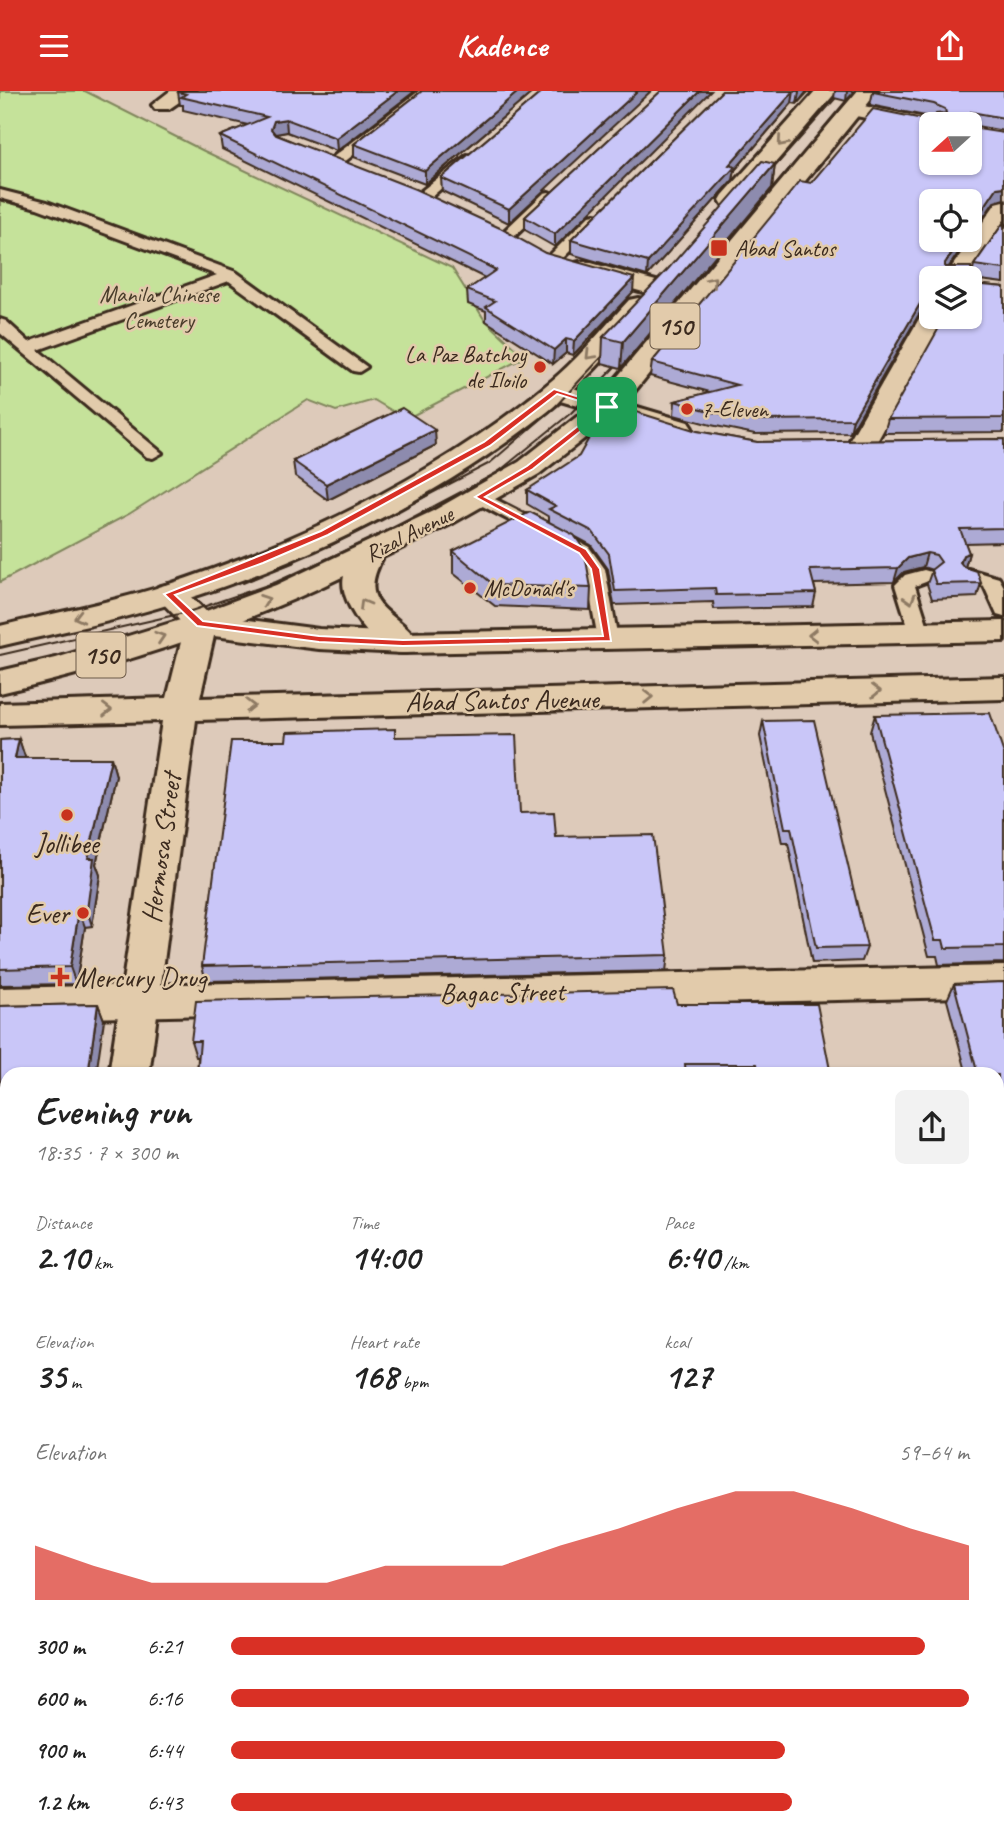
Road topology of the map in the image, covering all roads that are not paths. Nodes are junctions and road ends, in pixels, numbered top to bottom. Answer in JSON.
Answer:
{"nodes":[{"id":1,"x":185,"y":91,"type":"edge"},
{"id":2,"x":427,"y":91,"type":"edge"},
{"id":3,"x":830,"y":91,"type":"edge"},
{"id":4,"x":861,"y":100,"type":"edge"},
{"id":5,"x":162,"y":105,"type":"dead end"},
{"id":6,"x":919,"y":121,"type":"edge"},
{"id":7,"x":312,"y":150,"type":"edge"},
{"id":8,"x":476,"y":152,"type":"edge"},
{"id":9,"x":338,"y":160,"type":"junction"},
{"id":10,"x":363,"y":170,"type":"edge"},
{"id":11,"x":401,"y":185,"type":"edge"},
{"id":12,"x":557,"y":189,"type":"edge"},
{"id":13,"x":0,"y":194,"type":"edge"},
{"id":14,"x":425,"y":195,"type":"junction"},
{"id":15,"x":449,"y":206,"type":"edge"},
{"id":16,"x":1004,"y":208,"type":"edge"},
{"id":17,"x":603,"y":210,"type":"edge"},
{"id":18,"x":718,"y":215,"type":"edge"},
{"id":19,"x":485,"y":223,"type":"edge"},
{"id":20,"x":509,"y":234,"type":"junction"},
{"id":21,"x":554,"y":259,"type":"junction"},
{"id":22,"x":976,"y":266,"type":"edge"},
{"id":23,"x":672,"y":267,"type":"edge"},
{"id":24,"x":231,"y":275,"type":"junction"},
{"id":25,"x":654,"y":288,"type":"junction"},
{"id":26,"x":0,"y":324,"type":"edge"},
{"id":27,"x":926,"y":329,"type":"edge"},
{"id":28,"x":26,"y":349,"type":"junction"},
{"id":29,"x":359,"y":367,"type":"dead end"},
{"id":30,"x":556,"y":391,"type":"junction"},
{"id":31,"x":607,"y":407,"type":"junction"},
{"id":32,"x":706,"y":436,"type":"edge"},
{"id":33,"x":861,"y":445,"type":"edge"},
{"id":34,"x":153,"y":453,"type":"dead end"},
{"id":35,"x":479,"y":497,"type":"junction"},
{"id":36,"x":370,"y":554,"type":"junction"},
{"id":37,"x":968,"y":575,"type":"edge"},
{"id":38,"x":924,"y":576,"type":"edge"},
{"id":39,"x":169,"y":594,"type":"junction"},
{"id":40,"x":1004,"y":611,"type":"edge"},
{"id":41,"x":201,"y":624,"type":"junction"},
{"id":42,"x":1004,"y":631,"type":"edge"},
{"id":43,"x":920,"y":633,"type":"junction"},
{"id":44,"x":0,"y":636,"type":"edge"},
{"id":45,"x":608,"y":639,"type":"junction"},
{"id":46,"x":403,"y":643,"type":"junction"},
{"id":47,"x":0,"y":682,"type":"edge"},
{"id":48,"x":1004,"y":688,"type":"edge"},
{"id":49,"x":181,"y":708,"type":"junction"},
{"id":50,"x":0,"y":714,"type":"edge"},
{"id":51,"x":1004,"y":981,"type":"edge"},
{"id":52,"x":139,"y":1000,"type":"junction"},
{"id":53,"x":0,"y":1004,"type":"edge"},
{"id":54,"x":130,"y":1067,"type":"edge"}],
"edges":[{"from":1,"to":5,"type":"main road"},
{"from":2,"to":9,"type":"lane"},
{"from":3,"to":4,"type":"main road"},
{"from":3,"to":18,"type":"main road","one_way":true},
{"from":4,"to":6,"type":"main road"},
{"from":31,"to":4,"type":"main road","name":"Rizal Avenue","number":"150","one_way":true},
{"from":7,"to":9,"type":"main road"},
{"from":8,"to":14,"type":"lane"},
{"from":9,"to":10,"type":"main road"},
{"from":11,"to":14,"type":"main road"},
{"from":12,"to":20,"type":"lane"},
{"from":13,"to":24,"type":"lane"},
{"from":14,"to":15,"type":"main road"},
{"from":16,"to":22,"type":"main road"},
{"from":17,"to":21,"type":"lane"},
{"from":19,"to":20,"type":"main road"},
{"from":20,"to":21,"type":"main road"},
{"from":21,"to":25,"type":"main road"},
{"from":23,"to":25,"type":"main road","name":"Rizal Avenue","number":"150"},
{"from":24,"to":28,"type":"lane"},
{"from":24,"to":29,"type":"lane"},
{"from":25,"to":30,"type":"main road","name":"Rizal Avenue","number":"150","one_way":true},
{"from":26,"to":28,"type":"lane"},
{"from":27,"to":33,"type":"main road"},
{"from":28,"to":34,"type":"lane"},
{"from":30,"to":31,"type":"main road"},
{"from":30,"to":39,"type":"main road","name":"Rizal Avenue","number":"150"},
{"from":31,"to":32,"type":"main road"},
{"from":31,"to":35,"type":"main road","name":"Rizal Avenue","number":"150"},
{"from":35,"to":36,"type":"main road","name":"Rizal Avenue","number":"150"},
{"from":35,"to":45,"type":"lane"},
{"from":41,"to":36,"type":"main road","name":"Rizal Avenue","number":"150","one_way":true},
{"from":46,"to":36,"type":"main road","one_way":true},
{"from":37,"to":40,"type":"lane"},
{"from":38,"to":43,"type":"lane","one_way":true},
{"from":39,"to":41,"type":"main road"},
{"from":39,"to":44,"type":"main road","name":"Rizal Avenue","number":"150","one_way":true},
{"from":41,"to":46,"type":"main road","name":"Abad Santos Avenue"},
{"from":47,"to":41,"type":"main road","name":"Rizal Avenue","number":"150","one_way":true},
{"from":41,"to":49,"type":"main road","name":"Hermosa Street"},
{"from":42,"to":43,"type":"main road","name":"Abad Santos Avenue"},
{"from":43,"to":45,"type":"main road","name":"Abad Santos Avenue","one_way":true},
{"from":45,"to":46,"type":"main road","name":"Abad Santos Avenue"},
{"from":49,"to":48,"type":"main road","name":"Abad Santos Avenue","one_way":true},
{"from":50,"to":49,"type":"main road","name":"Abad Santos Avenue","one_way":true},
{"from":49,"to":52,"type":"main road","name":"Hermosa Street"},
{"from":51,"to":52,"type":"main road","name":"Bagac Street"},
{"from":52,"to":53,"type":"main road","name":"Bagac Street"},
{"from":52,"to":54,"type":"main road","name":"Hermosa Street"}]}
